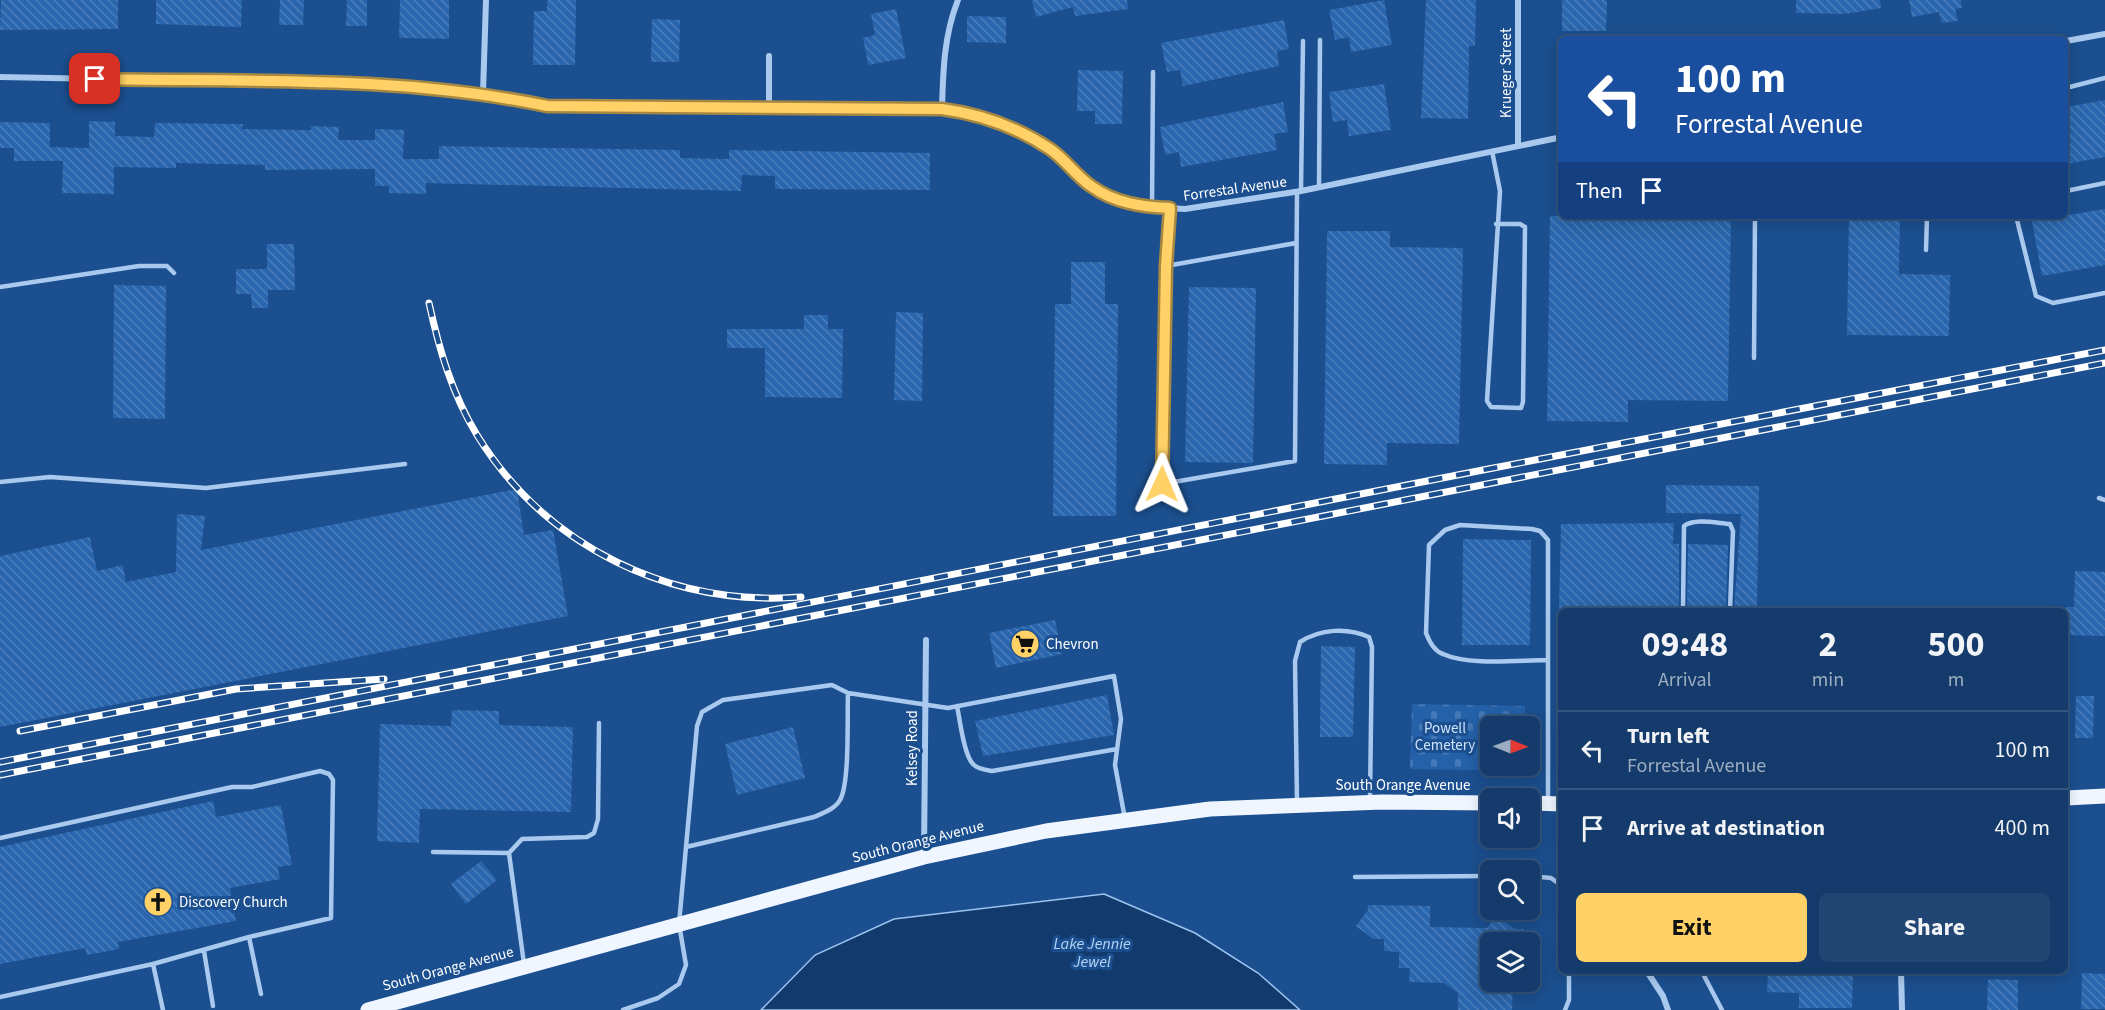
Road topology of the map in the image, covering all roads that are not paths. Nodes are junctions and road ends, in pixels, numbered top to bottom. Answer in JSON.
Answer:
{"nodes":[{"id":1,"x":486,"y":0,"type":"edge"},
{"id":2,"x":958,"y":0,"type":"edge"},
{"id":3,"x":1518,"y":0,"type":"edge"},
{"id":4,"x":2105,"y":34,"type":"edge"},
{"id":5,"x":1320,"y":40,"type":"dead end"},
{"id":6,"x":1303,"y":41,"type":"dead end"},
{"id":7,"x":2068,"y":41,"type":"edge"},
{"id":8,"x":769,"y":56,"type":"dead end"},
{"id":9,"x":1153,"y":72,"type":"dead end"},
{"id":10,"x":0,"y":77,"type":"edge"},
{"id":11,"x":2105,"y":78,"type":"edge"},
{"id":12,"x":2068,"y":87,"type":"edge"},
{"id":13,"x":483,"y":93,"type":"junction"},
{"id":14,"x":769,"y":106,"type":"junction"},
{"id":15,"x":942,"y":109,"type":"junction"},
{"id":16,"x":1558,"y":138,"type":"edge"},
{"id":17,"x":1518,"y":146,"type":"junction"},
{"id":18,"x":1492,"y":151,"type":"junction"},
{"id":19,"x":2105,"y":183,"type":"edge"},
{"id":20,"x":1319,"y":187,"type":"junction"},
{"id":21,"x":2068,"y":191,"type":"edge"},
{"id":22,"x":1299,"y":192,"type":"junction"},
{"id":23,"x":1152,"y":207,"type":"junction"},
{"id":24,"x":1170,"y":208,"type":"junction"},
{"id":25,"x":1755,"y":219,"type":"edge"},
{"id":26,"x":1927,"y":219,"type":"edge"},
{"id":27,"x":2017,"y":219,"type":"edge"},
{"id":28,"x":1496,"y":224,"type":"junction"},
{"id":29,"x":1296,"y":243,"type":"junction"},
{"id":30,"x":1926,"y":250,"type":"dead end"},
{"id":31,"x":1166,"y":266,"type":"junction"},
{"id":32,"x":174,"y":273,"type":"dead end"},
{"id":33,"x":0,"y":287,"type":"edge"},
{"id":34,"x":2105,"y":293,"type":"edge"},
{"id":35,"x":1754,"y":358,"type":"dead end"},
{"id":36,"x":405,"y":464,"type":"dead end"},
{"id":37,"x":0,"y":482,"type":"edge"},
{"id":38,"x":1683,"y":608,"type":"edge"},
{"id":39,"x":1730,"y":608,"type":"edge"},
{"id":40,"x":926,"y":640,"type":"dead end"},
{"id":41,"x":1548,"y":660,"type":"junction"},
{"id":42,"x":848,"y":693,"type":"junction"},
{"id":43,"x":925,"y":705,"type":"junction"},
{"id":44,"x":957,"y":706,"type":"junction"},
{"id":45,"x":599,"y":723,"type":"dead end"},
{"id":46,"x":1117,"y":749,"type":"junction"},
{"id":47,"x":2105,"y":796,"type":"edge"},
{"id":48,"x":2068,"y":798,"type":"edge"},
{"id":49,"x":1370,"y":802,"type":"junction"},
{"id":50,"x":1480,"y":803,"type":"edge"},
{"id":51,"x":1540,"y":803,"type":"edge"},
{"id":52,"x":1297,"y":804,"type":"junction"},
{"id":53,"x":1555,"y":804,"type":"edge"},
{"id":54,"x":1125,"y":819,"type":"junction"},
{"id":55,"x":0,"y":838,"type":"edge"},
{"id":56,"x":686,"y":847,"type":"junction"},
{"id":57,"x":433,"y":852,"type":"dead end"},
{"id":58,"x":509,"y":853,"type":"junction"},
{"id":59,"x":924,"y":857,"type":"junction"},
{"id":60,"x":1480,"y":876,"type":"edge"},
{"id":61,"x":1355,"y":877,"type":"dead end"},
{"id":62,"x":1540,"y":877,"type":"edge"},
{"id":63,"x":1558,"y":883,"type":"edge"},
{"id":64,"x":679,"y":924,"type":"junction"},
{"id":65,"x":249,"y":936,"type":"junction"},
{"id":66,"x":204,"y":951,"type":"junction"},
{"id":67,"x":153,"y":964,"type":"junction"},
{"id":68,"x":524,"y":967,"type":"junction"},
{"id":69,"x":1569,"y":974,"type":"edge"},
{"id":70,"x":1649,"y":974,"type":"edge"},
{"id":71,"x":1703,"y":974,"type":"edge"},
{"id":72,"x":1901,"y":974,"type":"edge"},
{"id":73,"x":261,"y":994,"type":"dead end"},
{"id":74,"x":0,"y":997,"type":"edge"},
{"id":75,"x":213,"y":1006,"type":"dead end"},
{"id":76,"x":163,"y":1010,"type":"edge"},
{"id":77,"x":368,"y":1010,"type":"edge"},
{"id":78,"x":623,"y":1010,"type":"edge"},
{"id":79,"x":1565,"y":1010,"type":"edge"},
{"id":80,"x":1668,"y":1010,"type":"edge"},
{"id":81,"x":1722,"y":1010,"type":"edge"},
{"id":82,"x":1902,"y":1010,"type":"edge"}],
"edges":[{"from":1,"to":13,"type":"street"},
{"from":2,"to":15,"type":"street"},
{"from":3,"to":17,"type":"street","name":"Krueger Street"},
{"from":4,"to":7,"type":"street"},
{"from":5,"to":20,"type":"lane"},
{"from":6,"to":22,"type":"lane"},
{"from":8,"to":14,"type":"street"},
{"from":9,"to":23,"type":"lane"},
{"from":10,"to":13,"type":"street","name":"Forrestal Avenue"},
{"from":11,"to":12,"type":"lane"},
{"from":13,"to":14,"type":"street","name":"Forrestal Avenue"},
{"from":14,"to":15,"type":"street","name":"Forrestal Avenue"},
{"from":15,"to":23,"type":"street","name":"Forrestal Avenue"},
{"from":16,"to":17,"type":"street","name":"Forrestal Avenue"},
{"from":17,"to":18,"type":"street","name":"Forrestal Avenue"},
{"from":18,"to":20,"type":"street","name":"Forrestal Avenue"},
{"from":18,"to":28,"type":"lane"},
{"from":19,"to":21,"type":"lane"},
{"from":20,"to":22,"type":"street","name":"Forrestal Avenue"},
{"from":22,"to":24,"type":"street","name":"Forrestal Avenue"},
{"from":22,"to":29,"type":"lane"},
{"from":23,"to":24,"type":"street","name":"Forrestal Avenue"},
{"from":24,"to":31,"type":"lane"},
{"from":25,"to":35,"type":"lane"},
{"from":26,"to":30,"type":"lane"},
{"from":27,"to":34,"type":"lane"},
{"from":28,"to":28,"type":"lane"},
{"from":29,"to":31,"type":"lane"},
{"from":29,"to":31,"type":"lane"},
{"from":32,"to":33,"type":"lane"},
{"from":36,"to":37,"type":"lane"},
{"from":38,"to":39,"type":"lane"},
{"from":40,"to":43,"type":"street","name":"Kelsey Road"},
{"from":41,"to":41,"type":"lane"},
{"from":41,"to":53,"type":"lane"},
{"from":42,"to":43,"type":"lane"},
{"from":42,"to":56,"type":"lane"},
{"from":42,"to":56,"type":"lane"},
{"from":43,"to":44,"type":"lane"},
{"from":43,"to":59,"type":"street","name":"Kelsey Road"},
{"from":44,"to":46,"type":"lane"},
{"from":44,"to":46,"type":"lane"},
{"from":45,"to":58,"type":"lane"},
{"from":46,"to":54,"type":"lane"},
{"from":47,"to":48,"type":"main road"},
{"from":49,"to":50,"type":"main road","name":"South Orange Avenue"},
{"from":49,"to":52,"type":"main road","name":"South Orange Avenue"},
{"from":49,"to":52,"type":"lane"},
{"from":51,"to":53,"type":"main road"},
{"from":52,"to":54,"type":"main road","name":"South Orange Avenue"},
{"from":54,"to":59,"type":"main road","name":"South Orange Avenue"},
{"from":55,"to":65,"type":"lane"},
{"from":56,"to":64,"type":"lane"},
{"from":57,"to":58,"type":"lane"},
{"from":58,"to":68,"type":"lane"},
{"from":59,"to":64,"type":"main road","name":"South Orange Avenue"},
{"from":60,"to":61,"type":"lane"},
{"from":62,"to":63,"type":"lane"},
{"from":64,"to":68,"type":"main road","name":"South Orange Avenue"},
{"from":64,"to":78,"type":"lane"},
{"from":65,"to":66,"type":"lane"},
{"from":65,"to":73,"type":"lane"},
{"from":66,"to":67,"type":"lane"},
{"from":66,"to":75,"type":"lane"},
{"from":67,"to":74,"type":"lane"},
{"from":67,"to":76,"type":"lane"},
{"from":68,"to":77,"type":"main road","name":"South Orange Avenue"},
{"from":69,"to":79,"type":"lane"},
{"from":70,"to":80,"type":"street"},
{"from":71,"to":81,"type":"lane"},
{"from":72,"to":82,"type":"street"}]}
